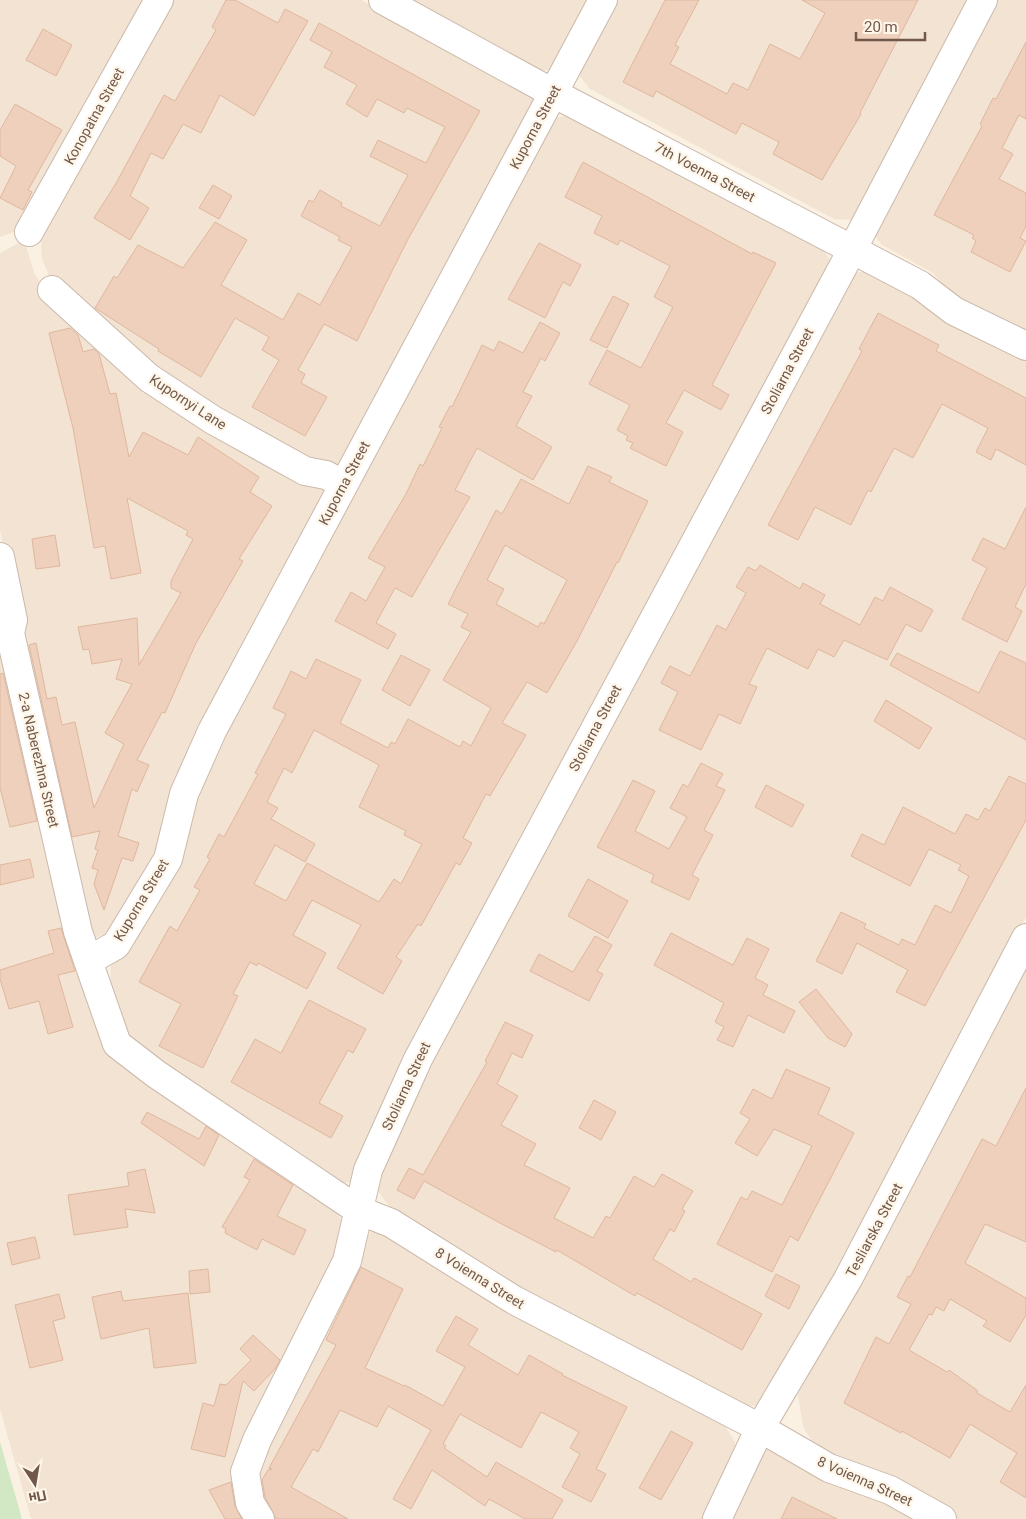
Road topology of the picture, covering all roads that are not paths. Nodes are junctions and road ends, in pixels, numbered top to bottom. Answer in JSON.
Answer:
{"nodes":[{"id":1,"x":159,"y":0,"type":"edge"},
{"id":2,"x":383,"y":0,"type":"edge"},
{"id":3,"x":603,"y":0,"type":"edge"},
{"id":4,"x":982,"y":0,"type":"edge"},
{"id":5,"x":553,"y":93,"type":"junction"},
{"id":6,"x":29,"y":232,"type":"dead end"},
{"id":7,"x":852,"y":250,"type":"junction"},
{"id":8,"x":52,"y":290,"type":"dead end"},
{"id":9,"x":1026,"y":346,"type":"edge"},
{"id":10,"x":344,"y":484,"type":"junction"},
{"id":11,"x":0,"y":556,"type":"edge"},
{"id":12,"x":1026,"y":938,"type":"edge"},
{"id":13,"x":88,"y":961,"type":"junction"},
{"id":14,"x":358,"y":1210,"type":"junction"},
{"id":15,"x":760,"y":1428,"type":"junction"},
{"id":16,"x":260,"y":1519,"type":"edge"},
{"id":17,"x":717,"y":1519,"type":"edge"},
{"id":18,"x":942,"y":1519,"type":"edge"}],
"edges":[{"from":1,"to":6,"type":"street","name":"Konopatna Street"},
{"from":2,"to":5,"type":"street","name":"7th Voenna Street"},
{"from":3,"to":5,"type":"street","name":"Kuporna Street"},
{"from":4,"to":7,"type":"street","name":"Stoliarna Street"},
{"from":5,"to":7,"type":"street","name":"7th Voenna Street"},
{"from":5,"to":10,"type":"street","name":"Kuporna Street"},
{"from":7,"to":9,"type":"street","name":"7th Voenna Street"},
{"from":7,"to":14,"type":"street","name":"Stoliarna Street"},
{"from":8,"to":10,"type":"street","name":"Kupornyi Lane"},
{"from":10,"to":13,"type":"street","name":"Kuporna Street"},
{"from":11,"to":13,"type":"street","name":"2-a Naberezhna Street"},
{"from":12,"to":15,"type":"street","name":"Tesliarska Street"},
{"from":13,"to":14,"type":"street","name":"8 Voienna Street"},
{"from":14,"to":15,"type":"street","name":"8 Voienna Street"},
{"from":14,"to":16,"type":"street","name":"Stoliarna Street"},
{"from":15,"to":17,"type":"street","name":"Tesliarska Street"},
{"from":15,"to":18,"type":"street","name":"8 Voienna Street"}]}
